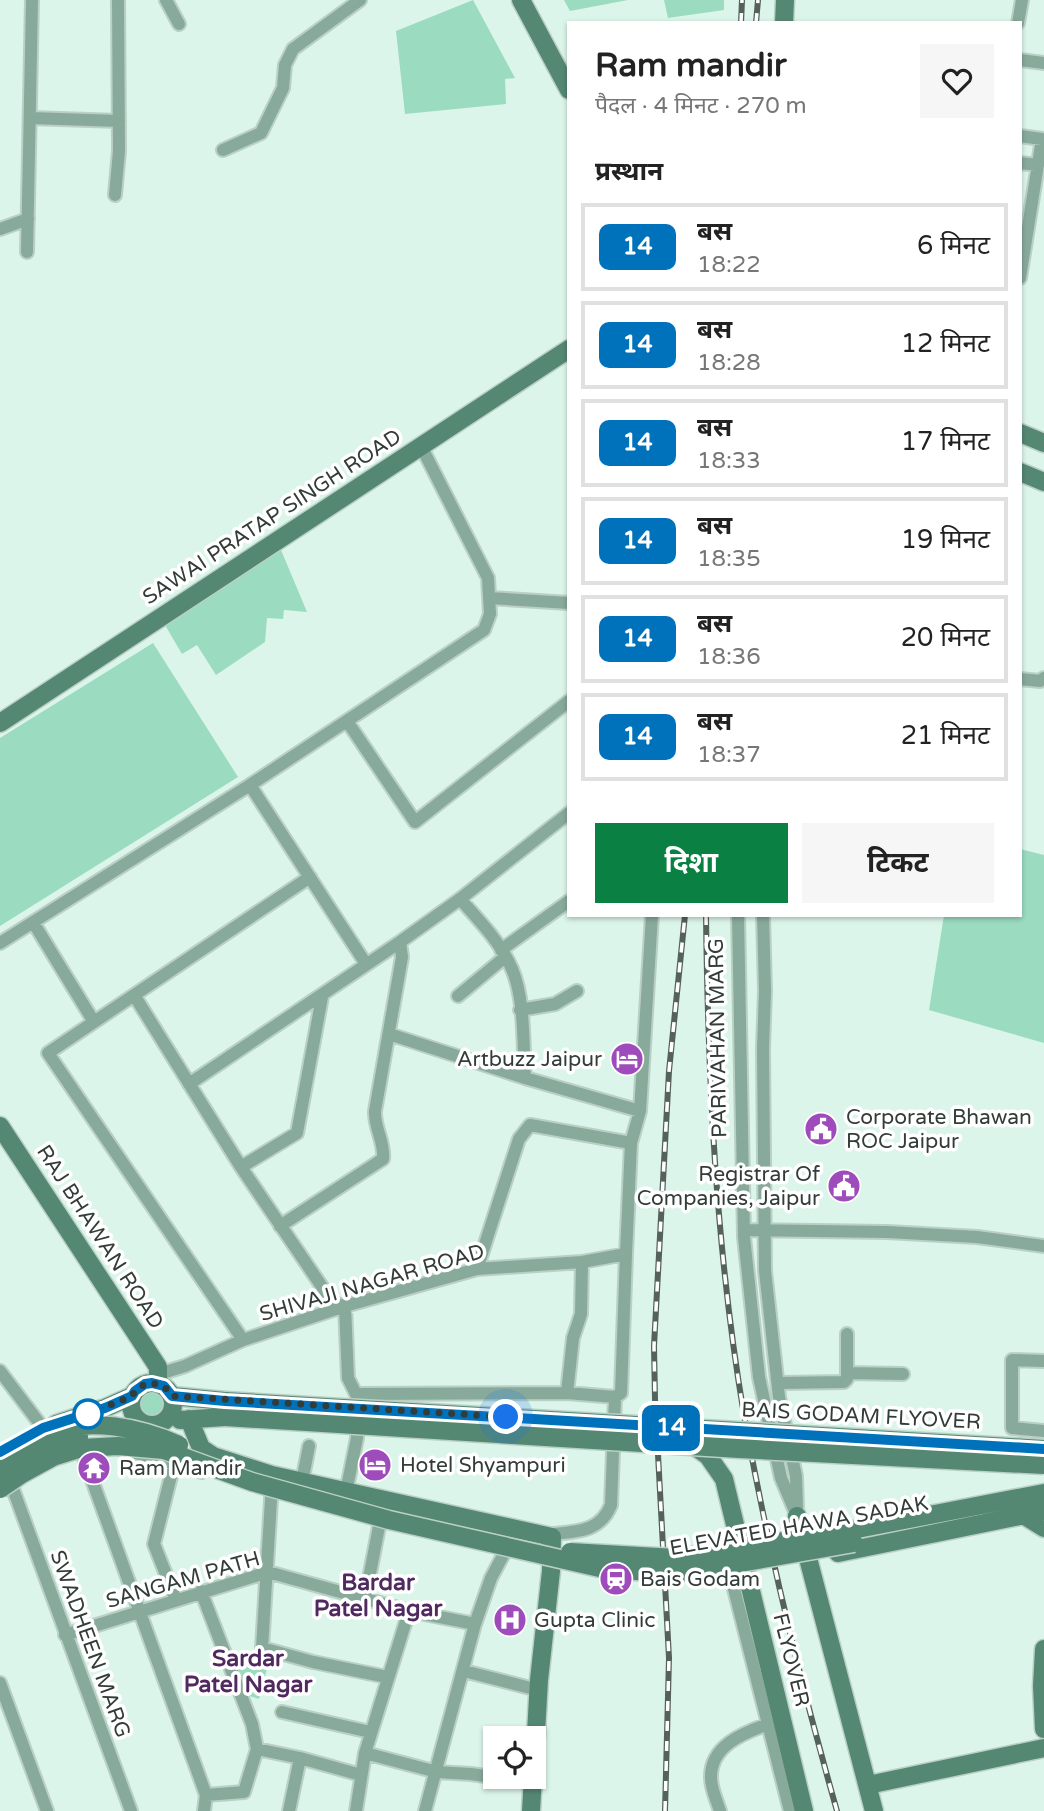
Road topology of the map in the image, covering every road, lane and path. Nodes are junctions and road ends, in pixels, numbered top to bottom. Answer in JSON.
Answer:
{"nodes":[{"id":1,"x":32,"y":0,"type":"edge"},
{"id":2,"x":118,"y":0,"type":"edge"},
{"id":3,"x":166,"y":0,"type":"edge"},
{"id":4,"x":360,"y":0,"type":"edge"},
{"id":5,"x":521,"y":0,"type":"edge"},
{"id":6,"x":785,"y":0,"type":"edge"},
{"id":7,"x":1021,"y":0,"type":"edge"},
{"id":8,"x":784,"y":21,"type":"edge"},
{"id":9,"x":1018,"y":21,"type":"edge"},
{"id":10,"x":179,"y":24,"type":"dead end"},
{"id":11,"x":1022,"y":60,"type":"edge"},
{"id":12,"x":1044,"y":63,"type":"edge"},
{"id":13,"x":567,"y":86,"type":"edge"},
{"id":14,"x":31,"y":118,"type":"junction"},
{"id":15,"x":119,"y":121,"type":"junction"},
{"id":16,"x":1022,"y":136,"type":"edge"},
{"id":17,"x":223,"y":150,"type":"dead end"},
{"id":18,"x":1022,"y":163,"type":"edge"},
{"id":19,"x":1038,"y":165,"type":"junction"},
{"id":20,"x":115,"y":195,"type":"dead end"},
{"id":21,"x":28,"y":219,"type":"junction"},
{"id":22,"x":0,"y":229,"type":"edge"},
{"id":23,"x":1023,"y":249,"type":"edge"},
{"id":24,"x":27,"y":252,"type":"dead end"},
{"id":25,"x":567,"y":350,"type":"edge"},
{"id":26,"x":1022,"y":434,"type":"edge"},
{"id":27,"x":1044,"y":443,"type":"edge"},
{"id":28,"x":421,"y":446,"type":"junction"},
{"id":29,"x":1022,"y":473,"type":"edge"},
{"id":30,"x":1044,"y":482,"type":"edge"},
{"id":31,"x":491,"y":598,"type":"junction"},
{"id":32,"x":567,"y":603,"type":"edge"},
{"id":33,"x":1022,"y":678,"type":"edge"},
{"id":34,"x":1044,"y":678,"type":"edge"},
{"id":35,"x":567,"y":703,"type":"edge"},
{"id":36,"x":347,"y":721,"type":"junction"},
{"id":37,"x":0,"y":723,"type":"edge"},
{"id":38,"x":250,"y":785,"type":"junction"},
{"id":39,"x":567,"y":815,"type":"edge"},
{"id":40,"x":310,"y":877,"type":"junction"},
{"id":41,"x":460,"y":899,"type":"junction"},
{"id":42,"x":567,"y":903,"type":"edge"},
{"id":43,"x":652,"y":917,"type":"edge"},
{"id":44,"x":738,"y":917,"type":"edge"},
{"id":45,"x":763,"y":917,"type":"edge"},
{"id":46,"x":33,"y":922,"type":"junction"},
{"id":47,"x":0,"y":943,"type":"edge"},
{"id":48,"x":400,"y":943,"type":"junction"},
{"id":49,"x":503,"y":953,"type":"junction"},
{"id":50,"x":366,"y":964,"type":"junction"},
{"id":51,"x":577,"y":991,"type":"dead end"},
{"id":52,"x":134,"y":995,"type":"junction"},
{"id":53,"x":458,"y":996,"type":"dead end"},
{"id":54,"x":322,"y":997,"type":"junction"},
{"id":55,"x":520,"y":1010,"type":"junction"},
{"id":56,"x":94,"y":1022,"type":"junction"},
{"id":57,"x":389,"y":1034,"type":"junction"},
{"id":58,"x":525,"y":1078,"type":"junction"},
{"id":59,"x":189,"y":1084,"type":"junction"},
{"id":60,"x":640,"y":1111,"type":"junction"},
{"id":61,"x":0,"y":1126,"type":"edge"},
{"id":62,"x":631,"y":1143,"type":"junction"},
{"id":63,"x":241,"y":1167,"type":"junction"},
{"id":64,"x":279,"y":1226,"type":"junction"},
{"id":65,"x":744,"y":1230,"type":"junction"},
{"id":66,"x":765,"y":1232,"type":"junction"},
{"id":67,"x":1044,"y":1247,"type":"edge"},
{"id":68,"x":626,"y":1254,"type":"junction"},
{"id":69,"x":582,"y":1262,"type":"junction"},
{"id":70,"x":477,"y":1269,"type":"junction"},
{"id":71,"x":345,"y":1306,"type":"junction"},
{"id":72,"x":847,"y":1335,"type":"dead end"},
{"id":73,"x":243,"y":1340,"type":"junction"},
{"id":74,"x":1044,"y":1361,"type":"edge"},
{"id":75,"x":0,"y":1371,"type":"edge"},
{"id":76,"x":847,"y":1373,"type":"junction"},
{"id":77,"x":903,"y":1374,"type":"dead end"},
{"id":78,"x":159,"y":1379,"type":"junction"},
{"id":79,"x":778,"y":1383,"type":"junction"},
{"id":80,"x":567,"y":1393,"type":"junction"},
{"id":81,"x":356,"y":1394,"type":"junction"},
{"id":82,"x":132,"y":1396,"type":"junction"},
{"id":83,"x":172,"y":1396,"type":"junction"},
{"id":84,"x":615,"y":1397,"type":"junction"},
{"id":85,"x":225,"y":1409,"type":"junction"},
{"id":86,"x":158,"y":1425,"type":"junction"},
{"id":87,"x":43,"y":1428,"type":"junction"},
{"id":88,"x":1044,"y":1430,"type":"edge"},
{"id":89,"x":195,"y":1434,"type":"junction"},
{"id":90,"x":309,"y":1446,"type":"dead end"},
{"id":91,"x":694,"y":1446,"type":"junction"},
{"id":92,"x":739,"y":1449,"type":"junction"},
{"id":93,"x":1044,"y":1449,"type":"edge"},
{"id":94,"x":126,"y":1451,"type":"junction"},
{"id":95,"x":0,"y":1452,"type":"edge"},
{"id":96,"x":83,"y":1455,"type":"junction"},
{"id":97,"x":169,"y":1457,"type":"junction"},
{"id":98,"x":0,"y":1458,"type":"edge"},
{"id":99,"x":1044,"y":1465,"type":"edge"},
{"id":100,"x":0,"y":1474,"type":"edge"},
{"id":101,"x":272,"y":1475,"type":"junction"},
{"id":102,"x":724,"y":1479,"type":"junction"},
{"id":103,"x":302,"y":1482,"type":"junction"},
{"id":104,"x":4,"y":1492,"type":"edge"},
{"id":105,"x":346,"y":1492,"type":"junction"},
{"id":106,"x":271,"y":1493,"type":"junction"},
{"id":107,"x":1044,"y":1493,"type":"edge"},
{"id":108,"x":384,"y":1501,"type":"junction"},
{"id":109,"x":1044,"y":1505,"type":"edge"},
{"id":110,"x":1044,"y":1511,"type":"edge"},
{"id":111,"x":797,"y":1516,"type":"junction"},
{"id":112,"x":1025,"y":1517,"type":"junction"},
{"id":113,"x":380,"y":1521,"type":"junction"},
{"id":114,"x":1044,"y":1528,"type":"edge"},
{"id":115,"x":517,"y":1529,"type":"junction"},
{"id":116,"x":548,"y":1536,"type":"junction"},
{"id":117,"x":506,"y":1550,"type":"junction"},
{"id":118,"x":552,"y":1560,"type":"junction"},
{"id":119,"x":807,"y":1560,"type":"junction"},
{"id":120,"x":728,"y":1565,"type":"dead end"},
{"id":121,"x":268,"y":1572,"type":"junction"},
{"id":122,"x":201,"y":1591,"type":"junction"},
{"id":123,"x":365,"y":1599,"type":"junction"},
{"id":124,"x":176,"y":1601,"type":"junction"},
{"id":125,"x":139,"y":1611,"type":"junction"},
{"id":126,"x":409,"y":1611,"type":"junction"},
{"id":127,"x":475,"y":1625,"type":"junction"},
{"id":128,"x":65,"y":1635,"type":"junction"},
{"id":129,"x":1044,"y":1648,"type":"edge"},
{"id":130,"x":464,"y":1671,"type":"junction"},
{"id":131,"x":387,"y":1677,"type":"junction"},
{"id":132,"x":0,"y":1683,"type":"edge"},
{"id":133,"x":538,"y":1690,"type":"junction"},
{"id":134,"x":4,"y":1703,"type":"edge"},
{"id":135,"x":282,"y":1712,"type":"dead end"},
{"id":136,"x":768,"y":1724,"type":"junction"},
{"id":137,"x":536,"y":1726,"type":"edge"},
{"id":138,"x":1044,"y":1730,"type":"edge"},
{"id":139,"x":370,"y":1732,"type":"junction"},
{"id":140,"x":1044,"y":1748,"type":"edge"},
{"id":141,"x":257,"y":1749,"type":"junction"},
{"id":142,"x":365,"y":1753,"type":"junction"},
{"id":143,"x":300,"y":1758,"type":"junction"},
{"id":144,"x":437,"y":1772,"type":"junction"},
{"id":145,"x":483,"y":1774,"type":"edge"},
{"id":146,"x":361,"y":1775,"type":"junction"},
{"id":147,"x":868,"y":1785,"type":"junction"},
{"id":148,"x":532,"y":1789,"type":"edge"},
{"id":149,"x":206,"y":1795,"type":"junction"},
{"id":150,"x":47,"y":1811,"type":"edge"},
{"id":151,"x":131,"y":1811,"type":"edge"},
{"id":152,"x":204,"y":1811,"type":"edge"},
{"id":153,"x":289,"y":1811,"type":"edge"},
{"id":154,"x":356,"y":1811,"type":"edge"},
{"id":155,"x":425,"y":1811,"type":"edge"},
{"id":156,"x":531,"y":1811,"type":"edge"},
{"id":157,"x":720,"y":1811,"type":"edge"},
{"id":158,"x":790,"y":1811,"type":"edge"},
{"id":159,"x":804,"y":1811,"type":"edge"},
{"id":160,"x":874,"y":1811,"type":"edge"}],
"edges":[{"from":1,"to":14,"type":"street"},
{"from":2,"to":15,"type":"street"},
{"from":3,"to":10,"type":"street"},
{"from":4,"to":17,"type":"street"},
{"from":5,"to":13,"type":"main road"},
{"from":6,"to":8,"type":"main road"},
{"from":7,"to":9,"type":"street"},
{"from":11,"to":12,"type":"street"},
{"from":14,"to":15,"type":"street"},
{"from":14,"to":21,"type":"street"},
{"from":15,"to":20,"type":"street"},
{"from":16,"to":19,"type":"street"},
{"from":18,"to":19,"type":"street"},
{"from":19,"to":23,"type":"street"},
{"from":21,"to":22,"type":"street"},
{"from":21,"to":24,"type":"street"},
{"from":25,"to":28,"type":"main road","name":"SAWAI PRATAP SINGH ROAD"},
{"from":26,"to":27,"type":"main road"},
{"from":28,"to":31,"type":"street"},
{"from":28,"to":37,"type":"main road","name":"SAWAI PRATAP SINGH ROAD"},
{"from":29,"to":30,"type":"main road"},
{"from":31,"to":32,"type":"street"},
{"from":31,"to":36,"type":"street"},
{"from":33,"to":34,"type":"street"},
{"from":35,"to":36,"type":"street"},
{"from":36,"to":38,"type":"street"},
{"from":38,"to":40,"type":"street"},
{"from":38,"to":46,"type":"street"},
{"from":39,"to":41,"type":"street"},
{"from":40,"to":50,"type":"street"},
{"from":40,"to":52,"type":"street"},
{"from":41,"to":48,"type":"street"},
{"from":41,"to":49,"type":"street"},
{"from":42,"to":49,"type":"street"},
{"from":43,"to":60,"type":"street"},
{"from":44,"to":65,"type":"street","name":"PARIVAHAN MARG"},
{"from":45,"to":66,"type":"street","name":"PARIVAHAN MARG"},
{"from":46,"to":47,"type":"street"},
{"from":46,"to":56,"type":"street"},
{"from":48,"to":50,"type":"street"},
{"from":48,"to":57,"type":"street"},
{"from":49,"to":53,"type":"street"},
{"from":49,"to":55,"type":"street"},
{"from":50,"to":54,"type":"street"},
{"from":51,"to":55,"type":"street"},
{"from":52,"to":56,"type":"street"},
{"from":52,"to":59,"type":"street"},
{"from":54,"to":59,"type":"street"},
{"from":54,"to":63,"type":"street"},
{"from":55,"to":58,"type":"street"},
{"from":56,"to":73,"type":"street"},
{"from":57,"to":58,"type":"street"},
{"from":57,"to":64,"type":"street"},
{"from":58,"to":60,"type":"street"},
{"from":59,"to":63,"type":"street"},
{"from":60,"to":62,"type":"street"},
{"from":61,"to":78,"type":"main road","name":"RAJ BHAWAN ROAD"},
{"from":62,"to":68,"type":"street"},
{"from":62,"to":70,"type":"street"},
{"from":63,"to":64,"type":"street"},
{"from":64,"to":71,"type":"street"},
{"from":65,"to":66,"type":"street"},
{"from":65,"to":111,"type":"street","name":"PARIVAHAN MARG"},
{"from":66,"to":67,"type":"street"},
{"from":66,"to":79,"type":"street","name":"PARIVAHAN MARG"},
{"from":68,"to":69,"type":"street","name":"SHIVAJI NAGAR ROAD"},
{"from":68,"to":84,"type":"street"},
{"from":69,"to":70,"type":"street","name":"SHIVAJI NAGAR ROAD"},
{"from":69,"to":80,"type":"street"},
{"from":70,"to":71,"type":"street","name":"SHIVAJI NAGAR ROAD"},
{"from":71,"to":73,"type":"street","name":"SHIVAJI NAGAR ROAD"},
{"from":71,"to":81,"type":"street"},
{"from":72,"to":76,"type":"street"},
{"from":73,"to":78,"type":"street","name":"SHIVAJI NAGAR ROAD"},
{"from":74,"to":88,"type":"street"},
{"from":75,"to":87,"type":"street"},
{"from":76,"to":77,"type":"street"},
{"from":76,"to":79,"type":"street"},
{"from":78,"to":82,"type":"main road"},
{"from":78,"to":83,"type":"main road"},
{"from":79,"to":111,"type":"street","name":"PARIVAHAN MARG"},
{"from":80,"to":81,"type":"street"},
{"from":80,"to":84,"type":"street"},
{"from":81,"to":105,"type":"street"},
{"from":82,"to":86,"type":"main road"},
{"from":82,"to":87,"type":"main road"},
{"from":83,"to":85,"type":"main road","name":"BAIS GODAM FLYOVER"},
{"from":83,"to":86,"type":"main road"},
{"from":84,"to":116,"type":"street"},
{"from":85,"to":89,"type":"main road","name":"BAIS GODAM FLYOVER"},
{"from":85,"to":91,"type":"main road","name":"BAIS GODAM FLYOVER","bridge":true},
{"from":85,"to":93,"type":"main road","name":"BAIS GODAM FLYOVER","bridge":true},
{"from":86,"to":89,"type":"main road","name":"BAIS GODAM FLYOVER"},
{"from":86,"to":94,"type":"main road"},
{"from":87,"to":95,"type":"main road"},
{"from":89,"to":97,"type":"street"},
{"from":89,"to":101,"type":"main road"},
{"from":90,"to":103,"type":"street"},
{"from":91,"to":92,"type":"main road","name":"BAIS GODAM FLYOVER","bridge":true},
{"from":91,"to":102,"type":"main road","name":"FLYOVER"},
{"from":92,"to":99,"type":"main road","name":"BAIS GODAM FLYOVER","bridge":true},
{"from":92,"to":102,"type":"main road"},
{"from":94,"to":96,"type":"main road"},
{"from":94,"to":97,"type":"street"},
{"from":96,"to":104,"type":"main road"},
{"from":96,"to":125,"type":"street"},
{"from":97,"to":100,"type":"main road","bridge":true},
{"from":97,"to":104,"type":"main road","name":"ELEVATED HAWA SADAK","bridge":true},
{"from":97,"to":106,"type":"street"},
{"from":97,"to":109,"type":"main road","name":"ELEVATED HAWA SADAK","bridge":true},
{"from":97,"to":124,"type":"street"},
{"from":98,"to":107,"type":"main road","name":"ELEVATED HAWA SADAK","bridge":true},
{"from":101,"to":103,"type":"main road"},
{"from":101,"to":106,"type":"street"},
{"from":102,"to":159,"type":"main road","name":"FLYOVER","bridge":true},
{"from":103,"to":105,"type":"main road"},
{"from":104,"to":128,"type":"street","name":"SWADHEEN MARG"},
{"from":105,"to":108,"type":"main road"},
{"from":106,"to":113,"type":"street"},
{"from":106,"to":121,"type":"street"},
{"from":108,"to":113,"type":"street"},
{"from":108,"to":115,"type":"main road"},
{"from":110,"to":112,"type":"main road"},
{"from":111,"to":119,"type":"main road"},
{"from":112,"to":114,"type":"main road"},
{"from":112,"to":119,"type":"main road"},
{"from":113,"to":117,"type":"street"},
{"from":113,"to":123,"type":"street"},
{"from":115,"to":116,"type":"main road"},
{"from":115,"to":117,"type":"street"},
{"from":116,"to":118,"type":"main road"},
{"from":117,"to":118,"type":"street"},
{"from":117,"to":127,"type":"street"},
{"from":118,"to":133,"type":"main road"},
{"from":119,"to":147,"type":"main road"},
{"from":120,"to":136,"type":"street"},
{"from":121,"to":122,"type":"street","name":"SANGAM PATH"},
{"from":121,"to":123,"type":"street","name":"SANGAM PATH"},
{"from":121,"to":131,"type":"street"},
{"from":122,"to":124,"type":"street","name":"SANGAM PATH"},
{"from":122,"to":141,"type":"street"},
{"from":123,"to":126,"type":"street","name":"SANGAM PATH"},
{"from":124,"to":125,"type":"street","name":"SANGAM PATH"},
{"from":125,"to":128,"type":"street","name":"SANGAM PATH"},
{"from":125,"to":149,"type":"street"},
{"from":126,"to":127,"type":"street","name":"SANGAM PATH"},
{"from":126,"to":131,"type":"street"},
{"from":127,"to":130,"type":"street"},
{"from":128,"to":151,"type":"street","name":"SWADHEEN MARG"},
{"from":129,"to":138,"type":"main road"},
{"from":130,"to":133,"type":"street"},
{"from":130,"to":144,"type":"street"},
{"from":131,"to":139,"type":"street"},
{"from":132,"to":134,"type":"street"},
{"from":133,"to":137,"type":"main road"},
{"from":134,"to":150,"type":"street"},
{"from":135,"to":139,"type":"street"},
{"from":136,"to":157,"type":"street"},
{"from":136,"to":158,"type":"street"},
{"from":139,"to":142,"type":"street"},
{"from":140,"to":147,"type":"main road"},
{"from":141,"to":143,"type":"street"},
{"from":141,"to":149,"type":"street"},
{"from":142,"to":144,"type":"street"},
{"from":142,"to":146,"type":"street"},
{"from":143,"to":146,"type":"street"},
{"from":143,"to":153,"type":"street"},
{"from":144,"to":145,"type":"street"},
{"from":144,"to":155,"type":"street"},
{"from":146,"to":154,"type":"street"},
{"from":147,"to":160,"type":"main road"},
{"from":148,"to":156,"type":"main road"},
{"from":149,"to":152,"type":"street"}]}
